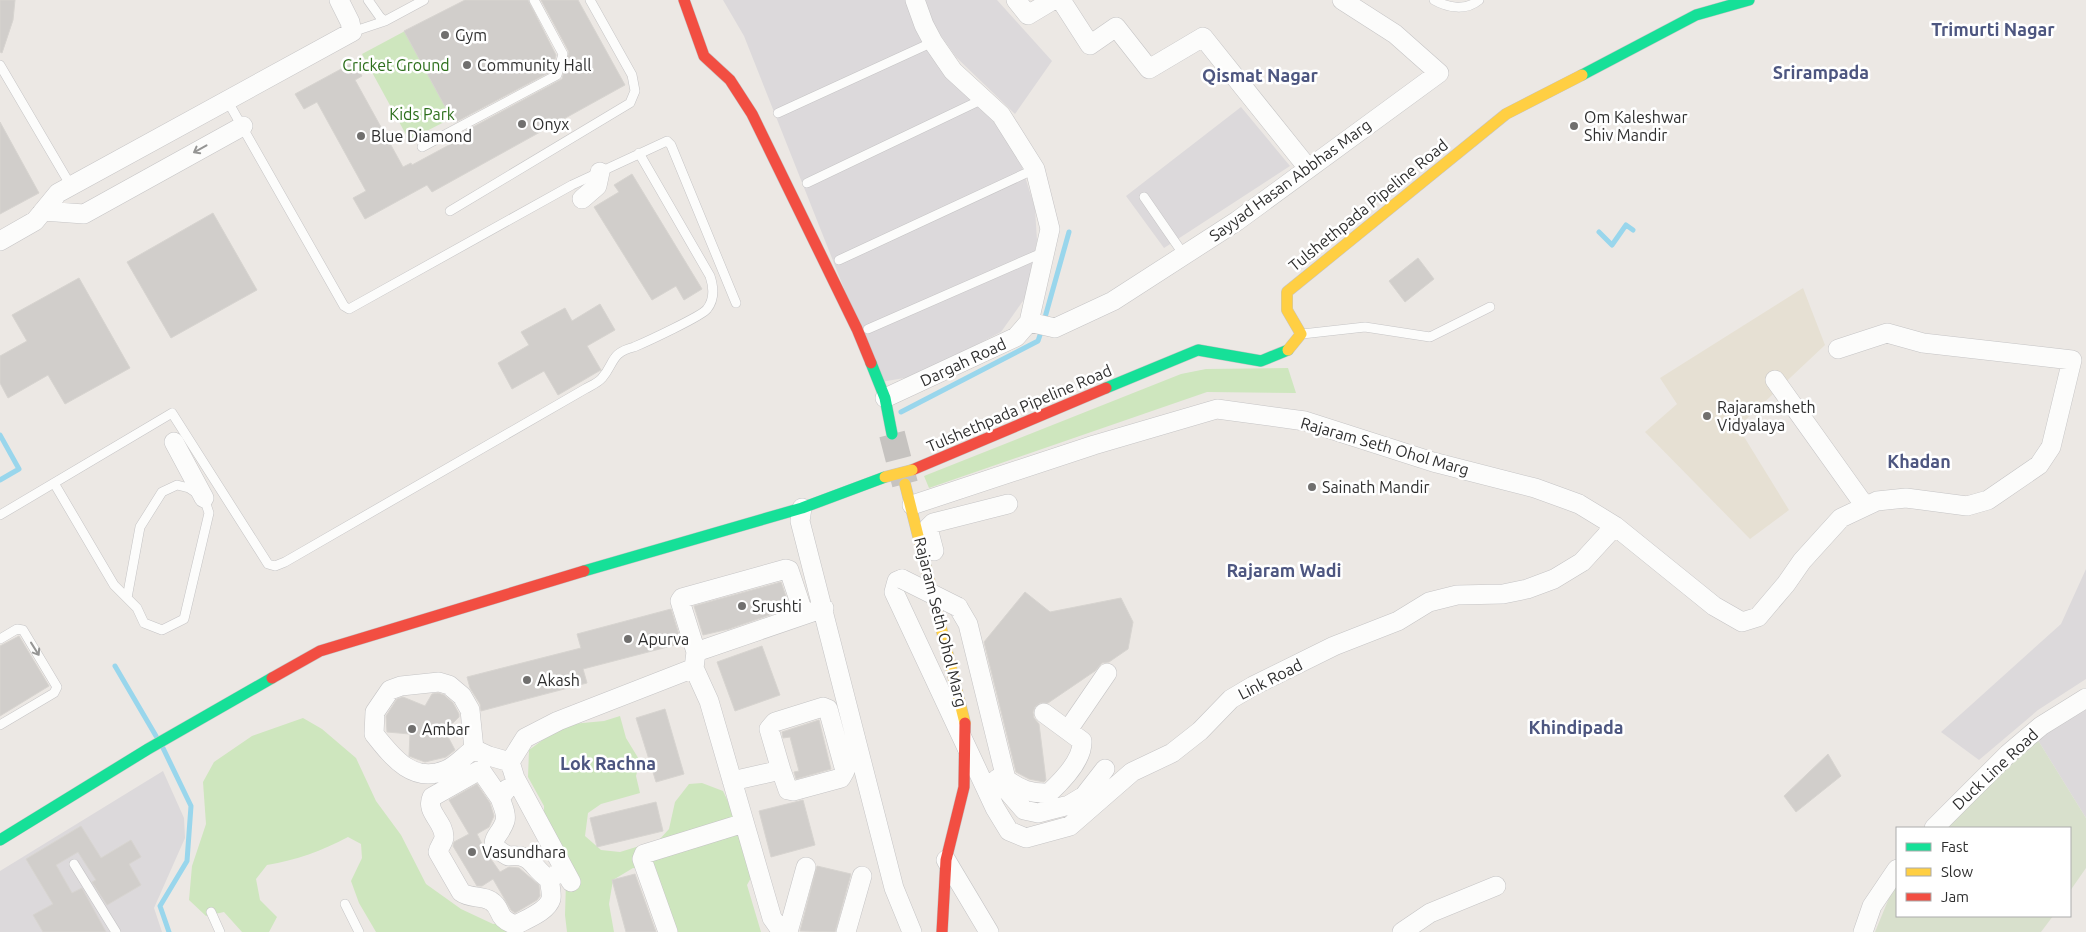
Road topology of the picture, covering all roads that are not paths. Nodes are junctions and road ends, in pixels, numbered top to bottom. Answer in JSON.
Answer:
{"nodes":[{"id":1,"x":339,"y":0,"type":"edge"},
{"id":2,"x":368,"y":0,"type":"edge"},
{"id":3,"x":424,"y":0,"type":"edge"},
{"id":4,"x":534,"y":0,"type":"edge"},
{"id":5,"x":590,"y":0,"type":"edge"},
{"id":6,"x":684,"y":0,"type":"edge"},
{"id":7,"x":915,"y":0,"type":"edge"},
{"id":8,"x":1016,"y":0,"type":"edge"},
{"id":9,"x":1053,"y":0,"type":"edge"},
{"id":10,"x":1061,"y":0,"type":"edge"},
{"id":11,"x":1342,"y":0,"type":"edge"},
{"id":12,"x":1434,"y":0,"type":"edge"},
{"id":13,"x":1479,"y":0,"type":"edge"},
{"id":14,"x":1749,"y":0,"type":"edge"},
{"id":15,"x":385,"y":21,"type":"junction"},
{"id":16,"x":352,"y":32,"type":"junction"},
{"id":17,"x":933,"y":42,"type":"junction"},
{"id":18,"x":0,"y":65,"type":"edge"},
{"id":19,"x":983,"y":99,"type":"junction"},
{"id":20,"x":227,"y":100,"type":"junction"},
{"id":21,"x":778,"y":113,"type":"dead end"},
{"id":22,"x":243,"y":126,"type":"junction"},
{"id":23,"x":422,"y":147,"type":"dead end"},
{"id":24,"x":639,"y":153,"type":"junction"},
{"id":25,"x":1308,"y":168,"type":"junction"},
{"id":26,"x":1035,"y":169,"type":"junction"},
{"id":27,"x":600,"y":172,"type":"junction"},
{"id":28,"x":807,"y":183,"type":"dead end"},
{"id":29,"x":71,"y":186,"type":"junction"},
{"id":30,"x":1144,"y":197,"type":"dead end"},
{"id":31,"x":582,"y":198,"type":"dead end"},
{"id":32,"x":44,"y":211,"type":"junction"},
{"id":33,"x":450,"y":211,"type":"dead end"},
{"id":34,"x":0,"y":241,"type":"edge"},
{"id":35,"x":1044,"y":252,"type":"junction"},
{"id":36,"x":1184,"y":255,"type":"junction"},
{"id":37,"x":839,"y":260,"type":"dead end"},
{"id":38,"x":736,"y":303,"type":"dead end"},
{"id":39,"x":1490,"y":307,"type":"dead end"},
{"id":40,"x":1033,"y":323,"type":"junction"},
{"id":41,"x":868,"y":329,"type":"dead end"},
{"id":42,"x":1302,"y":334,"type":"junction"},
{"id":43,"x":1838,"y":349,"type":"dead end"},
{"id":44,"x":1775,"y":380,"type":"dead end"},
{"id":45,"x":885,"y":398,"type":"junction"},
{"id":46,"x":892,"y":434,"type":"tunnel mouth"},
{"id":47,"x":174,"y":442,"type":"dead end"},
{"id":48,"x":54,"y":482,"type":"junction"},
{"id":49,"x":905,"y":484,"type":"tunnel mouth"},
{"id":50,"x":938,"y":495,"type":"junction"},
{"id":51,"x":204,"y":498,"type":"junction"},
{"id":52,"x":1008,"y":504,"type":"dead end"},
{"id":53,"x":912,"y":505,"type":"junction"},
{"id":54,"x":1865,"y":506,"type":"junction"},
{"id":55,"x":802,"y":508,"type":"junction"},
{"id":56,"x":0,"y":515,"type":"edge"},
{"id":57,"x":946,"y":519,"type":"junction"},
{"id":58,"x":1615,"y":526,"type":"junction"},
{"id":59,"x":127,"y":598,"type":"junction"},
{"id":60,"x":801,"y":606,"type":"dead end"},
{"id":61,"x":824,"y":608,"type":"junction"},
{"id":62,"x":0,"y":639,"type":"edge"},
{"id":63,"x":695,"y":660,"type":"junction"},
{"id":64,"x":1107,"y":673,"type":"dead end"},
{"id":65,"x":2086,"y":698,"type":"edge"},
{"id":66,"x":1044,"y":713,"type":"dead end"},
{"id":67,"x":0,"y":726,"type":"edge"},
{"id":68,"x":1068,"y":730,"type":"junction"},
{"id":69,"x":964,"y":740,"type":"junction"},
{"id":70,"x":474,"y":749,"type":"junction"},
{"id":71,"x":1105,"y":769,"type":"dead end"},
{"id":72,"x":513,"y":770,"type":"junction"},
{"id":73,"x":781,"y":770,"type":"junction"},
{"id":74,"x":982,"y":778,"type":"junction"},
{"id":75,"x":732,"y":781,"type":"junction"},
{"id":76,"x":500,"y":798,"type":"junction"},
{"id":77,"x":744,"y":823,"type":"junction"},
{"id":78,"x":1935,"y":827,"type":"edge"},
{"id":79,"x":0,"y":840,"type":"edge"},
{"id":80,"x":946,"y":860,"type":"junction"},
{"id":81,"x":74,"y":864,"type":"dead end"},
{"id":82,"x":806,"y":867,"type":"dead end"},
{"id":83,"x":1896,"y":870,"type":"edge"},
{"id":84,"x":862,"y":876,"type":"dead end"},
{"id":85,"x":561,"y":877,"type":"junction"},
{"id":86,"x":1496,"y":886,"type":"dead end"},
{"id":87,"x":346,"y":904,"type":"dead end"},
{"id":88,"x":212,"y":912,"type":"dead end"},
{"id":89,"x":941,"y":931,"type":"edge"},
{"id":90,"x":116,"y":932,"type":"edge"},
{"id":91,"x":220,"y":932,"type":"edge"},
{"id":92,"x":359,"y":932,"type":"edge"},
{"id":93,"x":668,"y":932,"type":"edge"},
{"id":94,"x":788,"y":932,"type":"edge"},
{"id":95,"x":846,"y":932,"type":"edge"},
{"id":96,"x":912,"y":932,"type":"edge"},
{"id":97,"x":989,"y":932,"type":"edge"},
{"id":98,"x":1402,"y":932,"type":"edge"},
{"id":99,"x":1863,"y":932,"type":"edge"}],
"edges":[{"from":1,"to":16,"type":"street"},
{"from":2,"to":15,"type":"lane"},
{"from":3,"to":15,"type":"lane"},
{"from":4,"to":23,"type":"lane"},
{"from":5,"to":33,"type":"lane"},
{"from":6,"to":45,"type":"street"},
{"from":7,"to":17,"type":"street"},
{"from":8,"to":9,"type":"street"},
{"from":10,"to":25,"type":"street"},
{"from":11,"to":25,"type":"street","name":"Sayyad Hasan Abbhas Marg"},
{"from":12,"to":13,"type":"lane"},
{"from":14,"to":42,"type":"street","name":"Tulshethpada Pipeline Road"},
{"from":15,"to":16,"type":"lane"},
{"from":16,"to":20,"type":"street"},
{"from":17,"to":19,"type":"street"},
{"from":17,"to":21,"type":"lane"},
{"from":18,"to":29,"type":"lane"},
{"from":19,"to":26,"type":"street"},
{"from":19,"to":28,"type":"lane"},
{"from":20,"to":22,"type":"lane"},
{"from":20,"to":29,"type":"street"},
{"from":22,"to":27,"type":"lane"},
{"from":22,"to":32,"type":"street","one_way":true},
{"from":24,"to":27,"type":"lane"},
{"from":24,"to":38,"type":"lane"},
{"from":24,"to":48,"type":"lane"},
{"from":25,"to":36,"type":"street","name":"Sayyad Hasan Abbhas Marg"},
{"from":26,"to":35,"type":"street"},
{"from":26,"to":37,"type":"lane"},
{"from":27,"to":31,"type":"street"},
{"from":29,"to":32,"type":"street"},
{"from":30,"to":36,"type":"lane"},
{"from":32,"to":34,"type":"street"},
{"from":35,"to":40,"type":"street"},
{"from":35,"to":41,"type":"lane"},
{"from":36,"to":40,"type":"street","name":"Sayyad Hasan Abbhas Marg"},
{"from":39,"to":42,"type":"lane"},
{"from":40,"to":45,"type":"street","name":"Dargah Road"},
{"from":42,"to":55,"type":"street","name":"Tulshethpada Pipeline Road","bridge":true},
{"from":43,"to":54,"type":"street","name":"Rajaram Seth Ohol Marg"},
{"from":44,"to":54,"type":"street"},
{"from":45,"to":46,"type":"street"},
{"from":47,"to":51,"type":"street"},
{"from":48,"to":56,"type":"lane"},
{"from":48,"to":59,"type":"lane"},
{"from":49,"to":53,"type":"street","name":"Rajaram Seth Ohol Marg"},
{"from":50,"to":53,"type":"street","name":"Rajaram Seth Ohol Marg"},
{"from":50,"to":57,"type":"street"},
{"from":50,"to":58,"type":"street","name":"Rajaram Seth Ohol Marg"},
{"from":51,"to":59,"type":"lane"},
{"from":51,"to":59,"type":"lane"},
{"from":52,"to":57,"type":"street"},
{"from":53,"to":69,"type":"street","name":"Rajaram Seth Ohol Marg"},
{"from":54,"to":58,"type":"street","name":"Rajaram Seth Ohol Marg"},
{"from":55,"to":61,"type":"street"},
{"from":55,"to":79,"type":"street","name":"Tulshethpada Pipeline Road"},
{"from":57,"to":69,"type":"street"},
{"from":58,"to":74,"type":"street","name":"Link Road"},
{"from":60,"to":63,"type":"street"},
{"from":61,"to":63,"type":"street"},
{"from":61,"to":96,"type":"street"},
{"from":62,"to":67,"type":"lane","one_way":true},
{"from":63,"to":72,"type":"street"},
{"from":63,"to":75,"type":"street"},
{"from":64,"to":68,"type":"street"},
{"from":65,"to":78,"type":"street","name":"Duck Line Road"},
{"from":66,"to":68,"type":"street"},
{"from":68,"to":69,"type":"street","name":"Rajaram Seth Ohol Marg","bridge":true},
{"from":69,"to":74,"type":"street","name":"Link Road"},
{"from":69,"to":80,"type":"street","name":"Rajaram Seth Ohol Marg"},
{"from":70,"to":70,"type":"street"},
{"from":70,"to":72,"type":"street"},
{"from":71,"to":74,"type":"street"},
{"from":72,"to":76,"type":"street"},
{"from":72,"to":85,"type":"street"},
{"from":73,"to":73,"type":"street"},
{"from":73,"to":75,"type":"street"},
{"from":75,"to":77,"type":"street"},
{"from":76,"to":85,"type":"street"},
{"from":76,"to":85,"type":"street"},
{"from":77,"to":93,"type":"street"},
{"from":77,"to":94,"type":"street"},
{"from":80,"to":89,"type":"street","name":"Rajaram Seth Ohol Marg"},
{"from":80,"to":97,"type":"street"},
{"from":81,"to":90,"type":"lane"},
{"from":82,"to":94,"type":"street"},
{"from":83,"to":99,"type":"street"},
{"from":84,"to":95,"type":"street"},
{"from":86,"to":98,"type":"street"},
{"from":87,"to":92,"type":"lane"},
{"from":88,"to":91,"type":"lane"}]}
